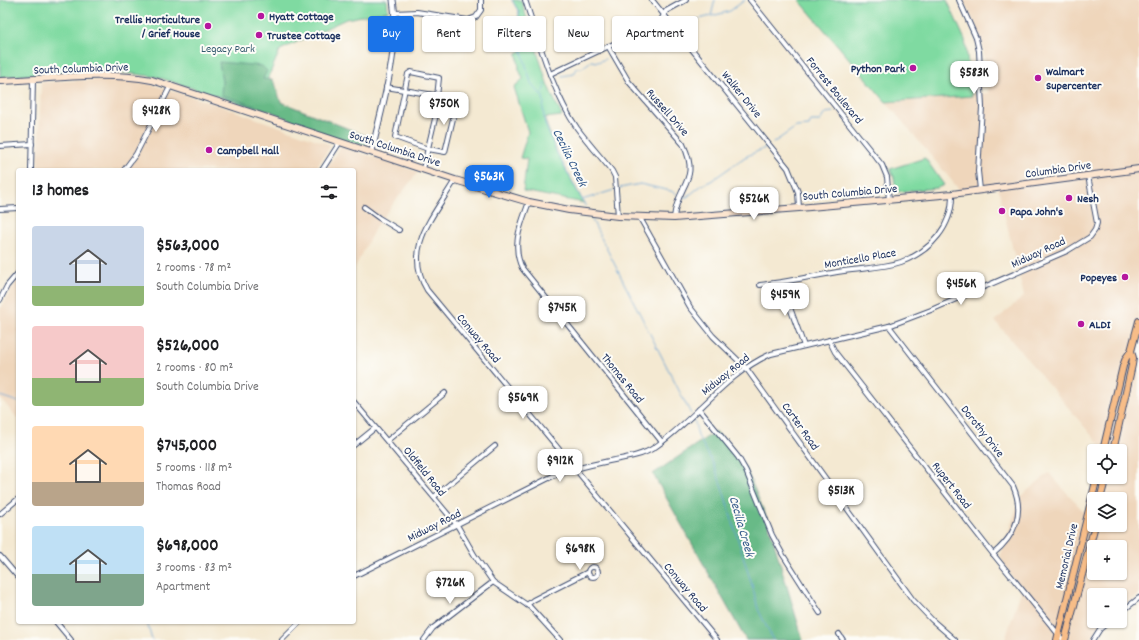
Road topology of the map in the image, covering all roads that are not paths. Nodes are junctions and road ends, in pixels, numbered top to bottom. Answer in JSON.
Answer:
{"nodes":[{"id":1,"x":393,"y":0,"type":"edge"},
{"id":2,"x":481,"y":0,"type":"edge"},
{"id":3,"x":525,"y":0,"type":"edge"},
{"id":4,"x":652,"y":0,"type":"edge"},
{"id":5,"x":686,"y":0,"type":"edge"},
{"id":6,"x":750,"y":0,"type":"edge"},
{"id":7,"x":959,"y":0,"type":"edge"},
{"id":8,"x":395,"y":13,"type":"junction"},
{"id":9,"x":665,"y":16,"type":"joint"},
{"id":10,"x":612,"y":44,"type":"edge"},
{"id":11,"x":608,"y":46,"type":"junction"},
{"id":12,"x":694,"y":52,"type":"edge"},
{"id":13,"x":550,"y":74,"type":"junction"},
{"id":14,"x":34,"y":80,"type":"junction"},
{"id":15,"x":0,"y":81,"type":"edge"},
{"id":16,"x":171,"y":85,"type":"junction"},
{"id":17,"x":386,"y":87,"type":"junction"},
{"id":18,"x":405,"y":90,"type":"junction"},
{"id":19,"x":437,"y":98,"type":"junction"},
{"id":20,"x":340,"y":142,"type":"junction"},
{"id":21,"x":32,"y":144,"type":"junction"},
{"id":22,"x":0,"y":146,"type":"edge"},
{"id":23,"x":428,"y":149,"type":"junction"},
{"id":24,"x":372,"y":151,"type":"junction"},
{"id":25,"x":31,"y":168,"type":"edge"},
{"id":26,"x":126,"y":168,"type":"edge"},
{"id":27,"x":323,"y":168,"type":"edge"},
{"id":28,"x":423,"y":169,"type":"junction"},
{"id":29,"x":1139,"y":169,"type":"edge"},
{"id":30,"x":1088,"y":176,"type":"junction"},
{"id":31,"x":455,"y":180,"type":"junction"},
{"id":32,"x":980,"y":190,"type":"junction"},
{"id":33,"x":952,"y":194,"type":"junction"},
{"id":34,"x":889,"y":200,"type":"junction"},
{"id":35,"x":529,"y":202,"type":"junction"},
{"id":36,"x":364,"y":206,"type":"dead end"},
{"id":37,"x":16,"y":208,"type":"edge"},
{"id":38,"x":799,"y":208,"type":"junction"},
{"id":39,"x":0,"y":209,"type":"edge"},
{"id":40,"x":618,"y":216,"type":"junction"},
{"id":41,"x":640,"y":218,"type":"junction"},
{"id":42,"x":674,"y":218,"type":"junction"},
{"id":43,"x":399,"y":230,"type":"dead end"},
{"id":44,"x":16,"y":275,"type":"edge"},
{"id":45,"x":781,"y":283,"type":"junction"},
{"id":46,"x":760,"y":285,"type":"dead end"},
{"id":47,"x":0,"y":300,"type":"edge"},
{"id":48,"x":1139,"y":321,"type":"edge"},
{"id":49,"x":889,"y":326,"type":"junction"},
{"id":50,"x":829,"y":340,"type":"junction"},
{"id":51,"x":804,"y":346,"type":"junction"},
{"id":52,"x":1131,"y":351,"type":"junction"},
{"id":53,"x":746,"y":368,"type":"junction"},
{"id":54,"x":445,"y":393,"type":"dead end"},
{"id":55,"x":356,"y":404,"type":"edge"},
{"id":56,"x":699,"y":409,"type":"junction"},
{"id":57,"x":375,"y":428,"type":"junction"},
{"id":58,"x":388,"y":440,"type":"junction"},
{"id":59,"x":662,"y":442,"type":"junction"},
{"id":60,"x":356,"y":444,"type":"edge"},
{"id":61,"x":1105,"y":444,"type":"edge"},
{"id":62,"x":1115,"y":444,"type":"edge"},
{"id":63,"x":494,"y":446,"type":"dead end"},
{"id":64,"x":574,"y":469,"type":"junction"},
{"id":65,"x":1095,"y":484,"type":"edge"},
{"id":66,"x":434,"y":497,"type":"junction"},
{"id":67,"x":16,"y":501,"type":"edge"},
{"id":68,"x":0,"y":514,"type":"edge"},
{"id":69,"x":457,"y":525,"type":"junction"},
{"id":70,"x":1093,"y":532,"type":"edge"},
{"id":71,"x":993,"y":554,"type":"junction"},
{"id":72,"x":0,"y":556,"type":"edge"},
{"id":73,"x":588,"y":572,"type":"dead end"},
{"id":74,"x":16,"y":575,"type":"edge"},
{"id":75,"x":356,"y":575,"type":"edge"},
{"id":76,"x":493,"y":582,"type":"junction"},
{"id":77,"x":1139,"y":598,"type":"edge"},
{"id":78,"x":527,"y":605,"type":"junction"},
{"id":79,"x":1127,"y":607,"type":"edge"},
{"id":80,"x":820,"y":612,"type":"dead end"},
{"id":81,"x":58,"y":624,"type":"edge"},
{"id":82,"x":298,"y":624,"type":"edge"},
{"id":83,"x":1101,"y":628,"type":"edge"},
{"id":84,"x":839,"y":634,"type":"dead end"},
{"id":85,"x":67,"y":635,"type":"junction"},
{"id":86,"x":1058,"y":637,"type":"edge"},
{"id":87,"x":62,"y":640,"type":"edge"},
{"id":88,"x":71,"y":640,"type":"edge"},
{"id":89,"x":282,"y":640,"type":"edge"},
{"id":90,"x":424,"y":640,"type":"edge"},
{"id":91,"x":560,"y":640,"type":"edge"},
{"id":92,"x":717,"y":640,"type":"edge"},
{"id":93,"x":843,"y":640,"type":"edge"},
{"id":94,"x":955,"y":640,"type":"edge"},
{"id":95,"x":1064,"y":640,"type":"edge"},
{"id":96,"x":1093,"y":640,"type":"edge"}],
"edges":[{"from":1,"to":8,"type":"street"},
{"from":2,"to":8,"type":"street"},
{"from":3,"to":13,"type":"street"},
{"from":4,"to":9,"type":"street","name":"Walker Drive"},
{"from":5,"to":9,"type":"street"},
{"from":6,"to":34,"type":"street","name":"Forrest Boulevard"},
{"from":7,"to":32,"type":"street"},
{"from":8,"to":17,"type":"street"},
{"from":10,"to":11,"type":"street"},
{"from":11,"to":13,"type":"street"},
{"from":11,"to":42,"type":"street","name":"Russell Drive"},
{"from":12,"to":38,"type":"street","name":"Walker Drive"},
{"from":13,"to":40,"type":"street"},
{"from":14,"to":15,"type":"main road","name":"South Columbia Drive"},
{"from":14,"to":16,"type":"main road","name":"South Columbia Drive"},
{"from":14,"to":21,"type":"street"},
{"from":16,"to":20,"type":"main road","name":"South Columbia Drive"},
{"from":16,"to":26,"type":"street"},
{"from":17,"to":18,"type":"street"},
{"from":17,"to":24,"type":"street"},
{"from":18,"to":19,"type":"street"},
{"from":18,"to":19,"type":"street"},
{"from":18,"to":23,"type":"street"},
{"from":19,"to":23,"type":"street"},
{"from":19,"to":23,"type":"street"},
{"from":20,"to":24,"type":"main road","name":"South Columbia Drive"},
{"from":20,"to":27,"type":"street"},
{"from":21,"to":22,"type":"street"},
{"from":21,"to":25,"type":"street"},
{"from":23,"to":28,"type":"street"},
{"from":24,"to":28,"type":"main road","name":"South Columbia Drive"},
{"from":28,"to":31,"type":"main road","name":"South Columbia Drive"},
{"from":29,"to":30,"type":"main road","name":"Columbia Drive"},
{"from":30,"to":32,"type":"main road","name":"Columbia Drive"},
{"from":30,"to":49,"type":"street","name":"Midway Road"},
{"from":31,"to":35,"type":"main road","name":"South Columbia Drive"},
{"from":31,"to":64,"type":"street","name":"Conway Road"},
{"from":32,"to":33,"type":"main road","name":"South Columbia Drive"},
{"from":33,"to":34,"type":"main road","name":"South Columbia Drive"},
{"from":33,"to":45,"type":"street","name":"Monticello Place"},
{"from":34,"to":38,"type":"main road","name":"South Columbia Drive"},
{"from":35,"to":40,"type":"main road","name":"South Columbia Drive"},
{"from":35,"to":59,"type":"street","name":"Thomas Road"},
{"from":36,"to":43,"type":"street"},
{"from":37,"to":39,"type":"street"},
{"from":38,"to":42,"type":"main road","name":"South Columbia Drive"},
{"from":40,"to":41,"type":"main road","name":"South Columbia Drive"},
{"from":41,"to":42,"type":"main road","name":"South Columbia Drive"},
{"from":41,"to":53,"type":"street","name":"Carter Road"},
{"from":44,"to":47,"type":"street"},
{"from":45,"to":46,"type":"street","name":"Monticello Place"},
{"from":45,"to":51,"type":"street"},
{"from":48,"to":52,"type":"main road"},
{"from":49,"to":50,"type":"street","name":"Midway Road"},
{"from":49,"to":71,"type":"street","name":"Dorothy Drive"},
{"from":50,"to":51,"type":"street","name":"Midway Road"},
{"from":50,"to":71,"type":"street","name":"Rupert Road"},
{"from":51,"to":53,"type":"street","name":"Midway Road"},
{"from":52,"to":61,"type":"main road"},
{"from":52,"to":62,"type":"main road"},
{"from":53,"to":56,"type":"street","name":"Midway Road"},
{"from":53,"to":94,"type":"street","name":"Carter Road"},
{"from":54,"to":58,"type":"street"},
{"from":55,"to":57,"type":"street","name":"Oldfield Road"},
{"from":56,"to":59,"type":"street","name":"Midway Road"},
{"from":56,"to":80,"type":"street"},
{"from":57,"to":58,"type":"street","name":"Oldfield Road"},
{"from":57,"to":60,"type":"street"},
{"from":58,"to":66,"type":"street","name":"Oldfield Road"},
{"from":59,"to":64,"type":"street","name":"Midway Road"},
{"from":63,"to":66,"type":"street"},
{"from":64,"to":69,"type":"street","name":"Midway Road"},
{"from":64,"to":92,"type":"street","name":"Conway Road"},
{"from":65,"to":86,"type":"main road","name":"Memorial Drive"},
{"from":66,"to":69,"type":"street","name":"Oldfield Road"},
{"from":67,"to":68,"type":"street"},
{"from":69,"to":75,"type":"street","name":"Midway Road"},
{"from":69,"to":76,"type":"street","name":"Oldfield Road"},
{"from":70,"to":95,"type":"main road","name":"Memorial Drive"},
{"from":71,"to":86,"type":"street","name":"Rupert Road"},
{"from":72,"to":74,"type":"street"},
{"from":73,"to":78,"type":"street"},
{"from":76,"to":78,"type":"street","name":"Oldfield Road"},
{"from":76,"to":90,"type":"street"},
{"from":77,"to":79,"type":"street"},
{"from":78,"to":91,"type":"street","name":"Oldfield Road"},
{"from":81,"to":85,"type":"street"},
{"from":82,"to":89,"type":"street"},
{"from":83,"to":96,"type":"street"},
{"from":84,"to":93,"type":"street"},
{"from":85,"to":87,"type":"street"},
{"from":85,"to":88,"type":"street"},
{"from":86,"to":95,"type":"street","name":"Rupert Road"}]}
